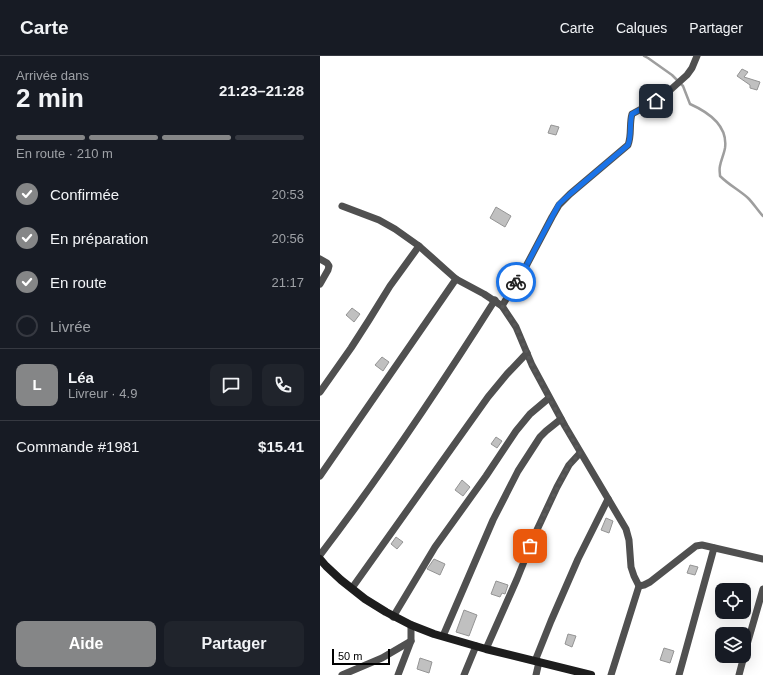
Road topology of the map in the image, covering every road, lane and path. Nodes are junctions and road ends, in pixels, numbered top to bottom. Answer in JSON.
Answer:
{"nodes":[{"id":1,"x":697,"y":56,"type":"edge"},
{"id":2,"x":342,"y":206,"type":"dead end"},
{"id":3,"x":419,"y":246,"type":"junction"},
{"id":4,"x":320,"y":259,"type":"edge"},
{"id":5,"x":456,"y":280,"type":"junction"},
{"id":6,"x":320,"y":284,"type":"edge"},
{"id":7,"x":495,"y":300,"type":"junction"},
{"id":8,"x":502,"y":306,"type":"junction"},
{"id":9,"x":527,"y":353,"type":"junction"},
{"id":10,"x":320,"y":392,"type":"edge"},
{"id":11,"x":549,"y":398,"type":"junction"},
{"id":12,"x":561,"y":419,"type":"junction"},
{"id":13,"x":580,"y":453,"type":"junction"},
{"id":14,"x":320,"y":476,"type":"edge"},
{"id":15,"x":608,"y":499,"type":"junction"},
{"id":16,"x":714,"y":548,"type":"junction"},
{"id":17,"x":320,"y":555,"type":"edge"},
{"id":18,"x":320,"y":559,"type":"edge"},
{"id":19,"x":763,"y":559,"type":"edge"},
{"id":20,"x":639,"y":586,"type":"junction"},
{"id":21,"x":352,"y":588,"type":"junction"},
{"id":22,"x":763,"y":589,"type":"edge"},
{"id":23,"x":393,"y":617,"type":"junction"},
{"id":24,"x":411,"y":626,"type":"junction"},
{"id":25,"x":751,"y":631,"type":"edge"},
{"id":26,"x":443,"y":636,"type":"junction"},
{"id":27,"x":410,"y":642,"type":"junction"},
{"id":28,"x":476,"y":646,"type":"junction"},
{"id":29,"x":486,"y":649,"type":"junction"},
{"id":30,"x":537,"y":662,"type":"junction"},
{"id":31,"x":742,"y":663,"type":"edge"},
{"id":32,"x":342,"y":675,"type":"edge"},
{"id":33,"x":398,"y":675,"type":"edge"},
{"id":34,"x":464,"y":675,"type":"edge"},
{"id":35,"x":536,"y":675,"type":"edge"},
{"id":36,"x":591,"y":675,"type":"edge"},
{"id":37,"x":611,"y":675,"type":"edge"},
{"id":38,"x":679,"y":675,"type":"edge"},
{"id":39,"x":738,"y":675,"type":"edge"}],
"edges":[{"from":1,"to":8,"type":"street"},
{"from":2,"to":3,"type":"street"},
{"from":3,"to":5,"type":"street"},
{"from":3,"to":10,"type":"street"},
{"from":4,"to":6,"type":"street"},
{"from":5,"to":7,"type":"street"},
{"from":5,"to":14,"type":"street"},
{"from":7,"to":8,"type":"street"},
{"from":7,"to":17,"type":"street"},
{"from":8,"to":9,"type":"street"},
{"from":9,"to":11,"type":"street"},
{"from":9,"to":21,"type":"street"},
{"from":11,"to":12,"type":"street"},
{"from":11,"to":23,"type":"street"},
{"from":12,"to":13,"type":"street"},
{"from":12,"to":26,"type":"street"},
{"from":13,"to":15,"type":"street"},
{"from":13,"to":29,"type":"street"},
{"from":15,"to":20,"type":"street"},
{"from":15,"to":30,"type":"street"},
{"from":16,"to":19,"type":"street"},
{"from":16,"to":20,"type":"street"},
{"from":16,"to":38,"type":"street"},
{"from":18,"to":21,"type":"street"},
{"from":20,"to":37,"type":"street"},
{"from":21,"to":23,"type":"street"},
{"from":22,"to":25,"type":"street"},
{"from":23,"to":24,"type":"street"},
{"from":24,"to":26,"type":"street"},
{"from":24,"to":27,"type":"street"},
{"from":26,"to":28,"type":"street"},
{"from":27,"to":32,"type":"street"},
{"from":27,"to":33,"type":"street"},
{"from":28,"to":29,"type":"street"},
{"from":28,"to":34,"type":"street"},
{"from":29,"to":30,"type":"street"},
{"from":30,"to":35,"type":"street"},
{"from":30,"to":36,"type":"street"},
{"from":31,"to":39,"type":"street"}]}
